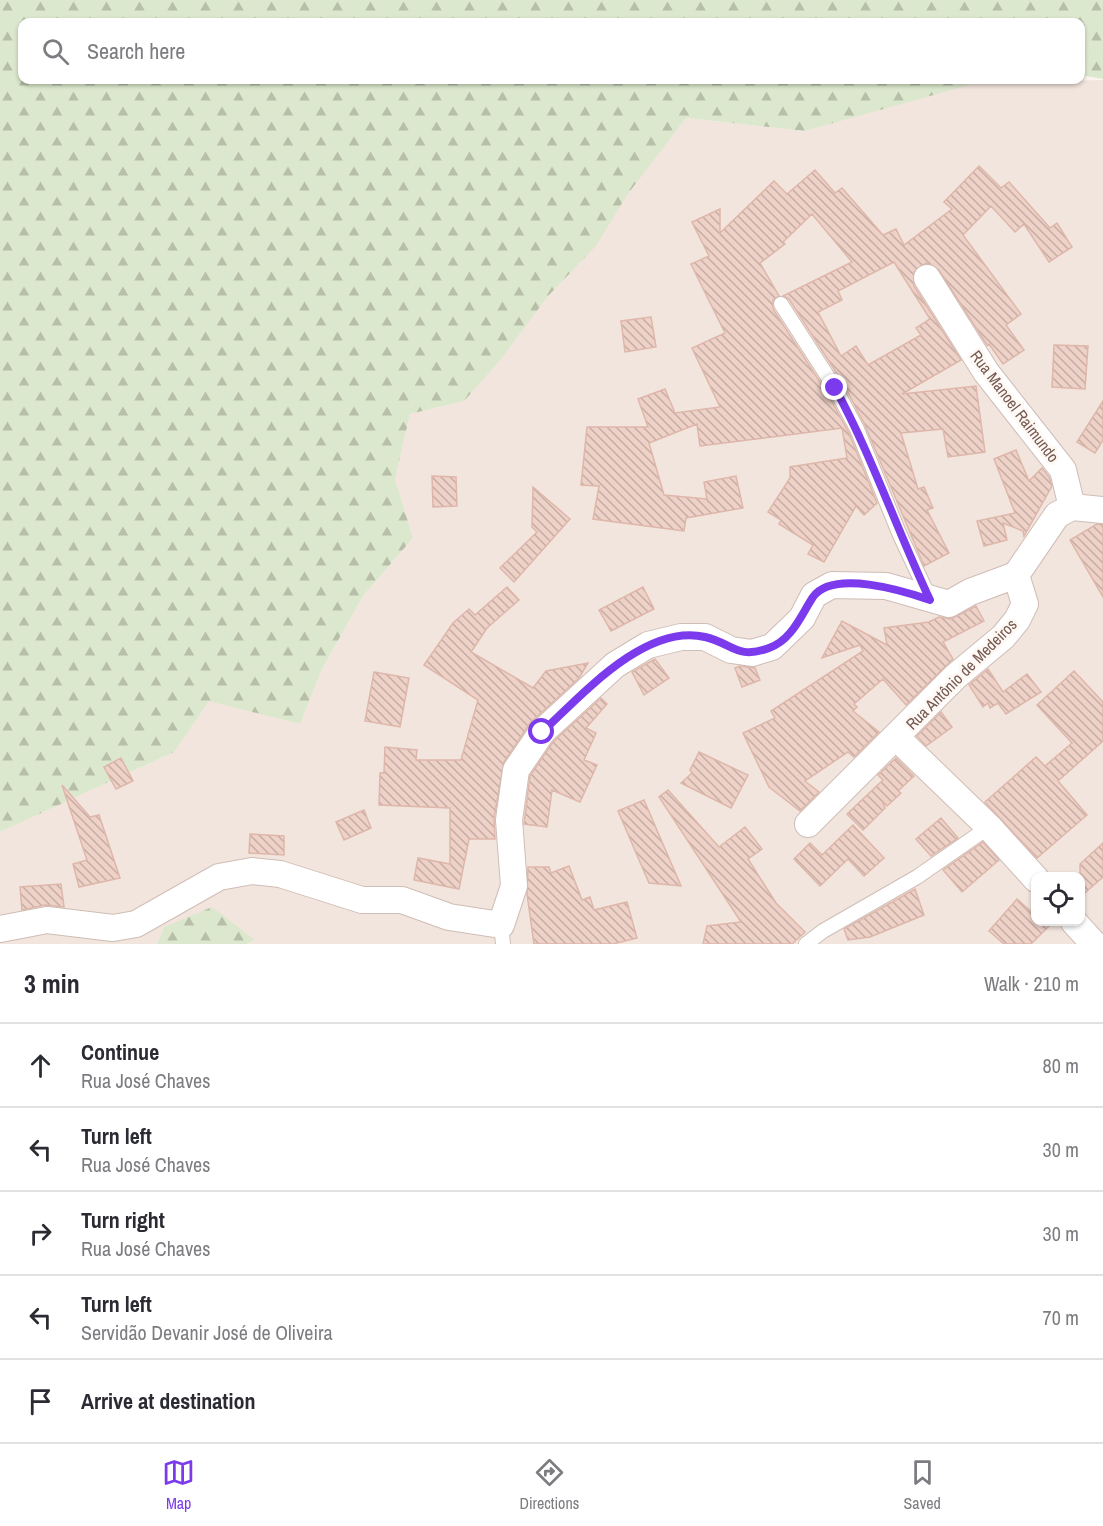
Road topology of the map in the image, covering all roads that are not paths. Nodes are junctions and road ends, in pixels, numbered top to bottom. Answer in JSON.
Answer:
{"nodes":[{"id":1,"x":927,"y":278,"type":"dead end"},
{"id":2,"x":781,"y":304,"type":"dead end"},
{"id":3,"x":1072,"y":507,"type":"junction"},
{"id":4,"x":1103,"y":510,"type":"edge"},
{"id":5,"x":1016,"y":575,"type":"junction"},
{"id":6,"x":930,"y":600,"type":"junction"},
{"id":7,"x":897,"y":738,"type":"junction"},
{"id":8,"x":808,"y":824,"type":"dead end"},
{"id":9,"x":989,"y":827,"type":"junction"},
{"id":10,"x":1031,"y":874,"type":"edge"},
{"id":11,"x":1078,"y":926,"type":"edge"},
{"id":12,"x":0,"y":928,"type":"edge"},
{"id":13,"x":502,"y":934,"type":"edge"},
{"id":14,"x":806,"y":944,"type":"edge"},
{"id":15,"x":1094,"y":944,"type":"edge"}],
"edges":[{"from":1,"to":3,"type":"street","name":"Rua Manoel Raimundo"},
{"from":2,"to":6,"type":"lane"},
{"from":3,"to":4,"type":"street"},
{"from":3,"to":5,"type":"street"},
{"from":5,"to":6,"type":"street"},
{"from":5,"to":7,"type":"street","name":"Rua Antônio de Medeiros"},
{"from":6,"to":13,"type":"street"},
{"from":7,"to":8,"type":"street","name":"Rua Antônio de Medeiros"},
{"from":7,"to":9,"type":"street","name":"Rua Antônio de Medeiros"},
{"from":9,"to":10,"type":"street","name":"Rua Antônio de Medeiros"},
{"from":9,"to":14,"type":"lane"},
{"from":11,"to":15,"type":"street"},
{"from":12,"to":13,"type":"street"}]}
